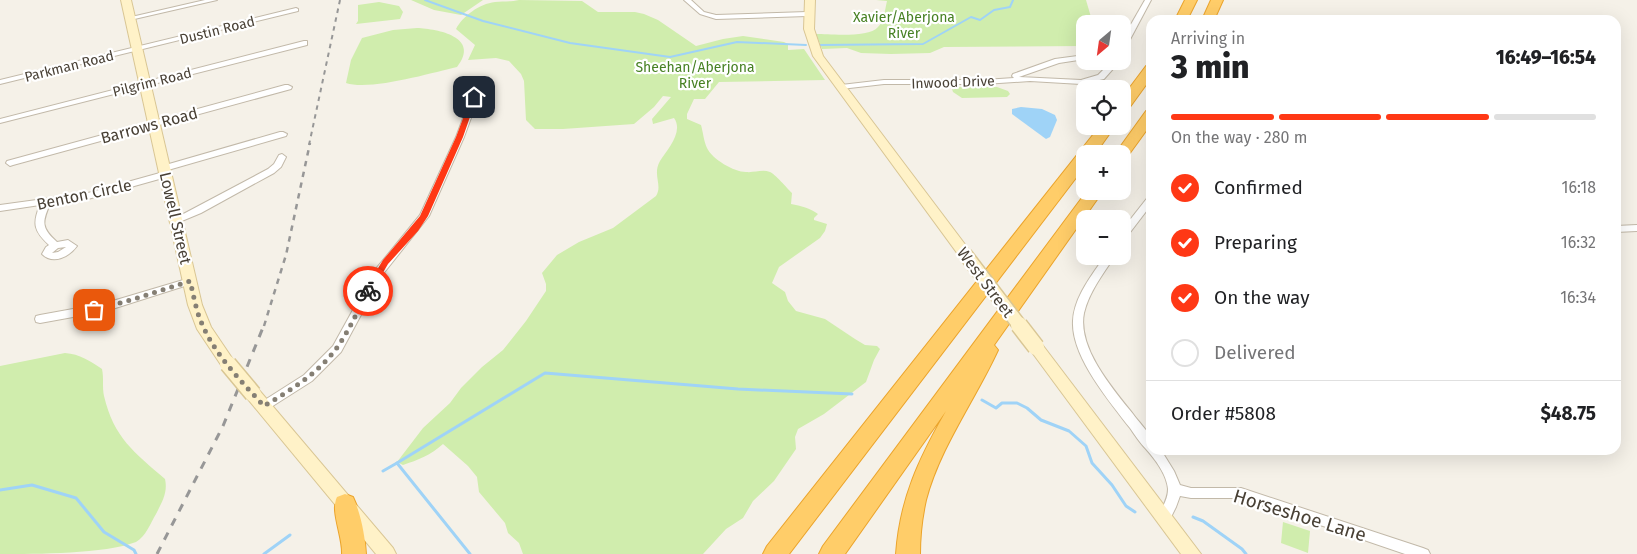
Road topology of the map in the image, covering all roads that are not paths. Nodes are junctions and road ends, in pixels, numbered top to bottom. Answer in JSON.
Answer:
{"nodes":[{"id":1,"x":126,"y":0,"type":"edge"},
{"id":2,"x":214,"y":0,"type":"edge"},
{"id":3,"x":687,"y":0,"type":"edge"},
{"id":4,"x":810,"y":0,"type":"edge"},
{"id":5,"x":1148,"y":0,"type":"edge"},
{"id":6,"x":1191,"y":0,"type":"edge"},
{"id":7,"x":1217,"y":0,"type":"edge"},
{"id":8,"x":296,"y":10,"type":"dead end"},
{"id":9,"x":807,"y":14,"type":"junction"},
{"id":10,"x":1184,"y":15,"type":"edge"},
{"id":11,"x":1210,"y":15,"type":"edge"},
{"id":12,"x":130,"y":18,"type":"junction"},
{"id":13,"x":1131,"y":29,"type":"edge"},
{"id":14,"x":304,"y":43,"type":"dead end"},
{"id":15,"x":137,"y":49,"type":"junction"},
{"id":16,"x":1076,"y":59,"type":"edge"},
{"id":17,"x":1108,"y":70,"type":"edge"},
{"id":18,"x":1146,"y":76,"type":"edge"},
{"id":19,"x":1004,"y":81,"type":"junction"},
{"id":20,"x":0,"y":82,"type":"edge"},
{"id":21,"x":146,"y":84,"type":"junction"},
{"id":22,"x":288,"y":86,"type":"dead end"},
{"id":23,"x":478,"y":88,"type":"dead end"},
{"id":24,"x":844,"y":91,"type":"junction"},
{"id":25,"x":1131,"y":96,"type":"edge"},
{"id":26,"x":0,"y":121,"type":"edge"},
{"id":27,"x":1146,"y":121,"type":"edge"},
{"id":28,"x":154,"y":123,"type":"junction"},
{"id":29,"x":283,"y":134,"type":"dead end"},
{"id":30,"x":1101,"y":135,"type":"edge"},
{"id":31,"x":1094,"y":145,"type":"edge"},
{"id":32,"x":1129,"y":145,"type":"edge"},
{"id":33,"x":282,"y":157,"type":"dead end"},
{"id":34,"x":10,"y":163,"type":"dead end"},
{"id":35,"x":1076,"y":168,"type":"edge"},
{"id":36,"x":166,"y":171,"type":"junction"},
{"id":37,"x":1089,"y":200,"type":"edge"},
{"id":38,"x":46,"y":203,"type":"junction"},
{"id":39,"x":1146,"y":206,"type":"edge"},
{"id":40,"x":0,"y":208,"type":"edge"},
{"id":41,"x":177,"y":220,"type":"junction"},
{"id":42,"x":1131,"y":225,"type":"edge"},
{"id":43,"x":1637,"y":228,"type":"edge"},
{"id":44,"x":1621,"y":229,"type":"edge"},
{"id":45,"x":55,"y":245,"type":"dead end"},
{"id":46,"x":1105,"y":265,"type":"edge"},
{"id":47,"x":190,"y":281,"type":"junction"},
{"id":48,"x":40,"y":319,"type":"dead end"},
{"id":49,"x":999,"y":324,"type":"junction"},
{"id":50,"x":258,"y":400,"type":"junction"},
{"id":51,"x":1146,"y":440,"type":"edge"},
{"id":52,"x":1157,"y":455,"type":"edge"},
{"id":53,"x":1175,"y":490,"type":"junction"},
{"id":54,"x":345,"y":504,"type":"junction"},
{"id":55,"x":1164,"y":517,"type":"junction"},
{"id":56,"x":354,"y":554,"type":"edge"},
{"id":57,"x":387,"y":554,"type":"edge"},
{"id":58,"x":775,"y":554,"type":"edge"},
{"id":59,"x":831,"y":554,"type":"edge"},
{"id":60,"x":908,"y":554,"type":"edge"},
{"id":61,"x":1192,"y":554,"type":"edge"},
{"id":62,"x":1423,"y":554,"type":"edge"}],
"edges":[{"from":1,"to":12,"type":"main road","name":"Lowell Street"},
{"from":2,"to":12,"type":"street"},
{"from":3,"to":9,"type":"street"},
{"from":4,"to":9,"type":"main road","name":"West Street"},
{"from":5,"to":13,"type":"street"},
{"from":6,"to":10,"type":"highway"},
{"from":7,"to":11,"type":"highway"},
{"from":8,"to":15,"type":"street","name":"Dustin Road"},
{"from":9,"to":24,"type":"main road","name":"West Street"},
{"from":12,"to":15,"type":"main road","name":"Lowell Street"},
{"from":14,"to":21,"type":"street","name":"Pilgrim Road"},
{"from":15,"to":20,"type":"street","name":"Parkman Road"},
{"from":15,"to":21,"type":"main road","name":"Lowell Street"},
{"from":16,"to":19,"type":"street","name":"Inwood Drive"},
{"from":17,"to":19,"type":"street","name":"Inwood Drive"},
{"from":18,"to":25,"type":"highway"},
{"from":19,"to":24,"type":"street","name":"Inwood Drive"},
{"from":21,"to":26,"type":"street","name":"Pilgrim Road"},
{"from":21,"to":28,"type":"main road","name":"Lowell Street"},
{"from":22,"to":28,"type":"street","name":"Barrows Road"},
{"from":23,"to":50,"type":"street"},
{"from":24,"to":55,"type":"main road","name":"West Street","bridge":true},
{"from":27,"to":32,"type":"highway"},
{"from":28,"to":34,"type":"street","name":"Barrows Road"},
{"from":28,"to":36,"type":"main road","name":"Lowell Street"},
{"from":29,"to":36,"type":"street","name":"Benton Circle"},
{"from":30,"to":31,"type":"highway"},
{"from":33,"to":41,"type":"street"},
{"from":35,"to":58,"type":"highway"},
{"from":36,"to":38,"type":"street","name":"Benton Circle"},
{"from":36,"to":41,"type":"main road","name":"Lowell Street"},
{"from":37,"to":49,"type":"highway"},
{"from":38,"to":40,"type":"street","name":"Benton Circle"},
{"from":38,"to":45,"type":"street"},
{"from":39,"to":42,"type":"street"},
{"from":41,"to":47,"type":"main road","name":"Lowell Street"},
{"from":43,"to":44,"type":"street"},
{"from":46,"to":51,"type":"street"},
{"from":47,"to":48,"type":"street"},
{"from":47,"to":50,"type":"main road","name":"Lowell Street","bridge":true},
{"from":49,"to":59,"type":"highway"},
{"from":49,"to":60,"type":"highway"},
{"from":50,"to":54,"type":"main road","name":"Lowell Street"},
{"from":52,"to":53,"type":"street"},
{"from":53,"to":55,"type":"street"},
{"from":53,"to":62,"type":"street","name":"Horseshoe Lane"},
{"from":54,"to":56,"type":"highway"},
{"from":54,"to":57,"type":"main road","name":"Lowell Street"},
{"from":55,"to":61,"type":"main road","name":"West Street"}]}
